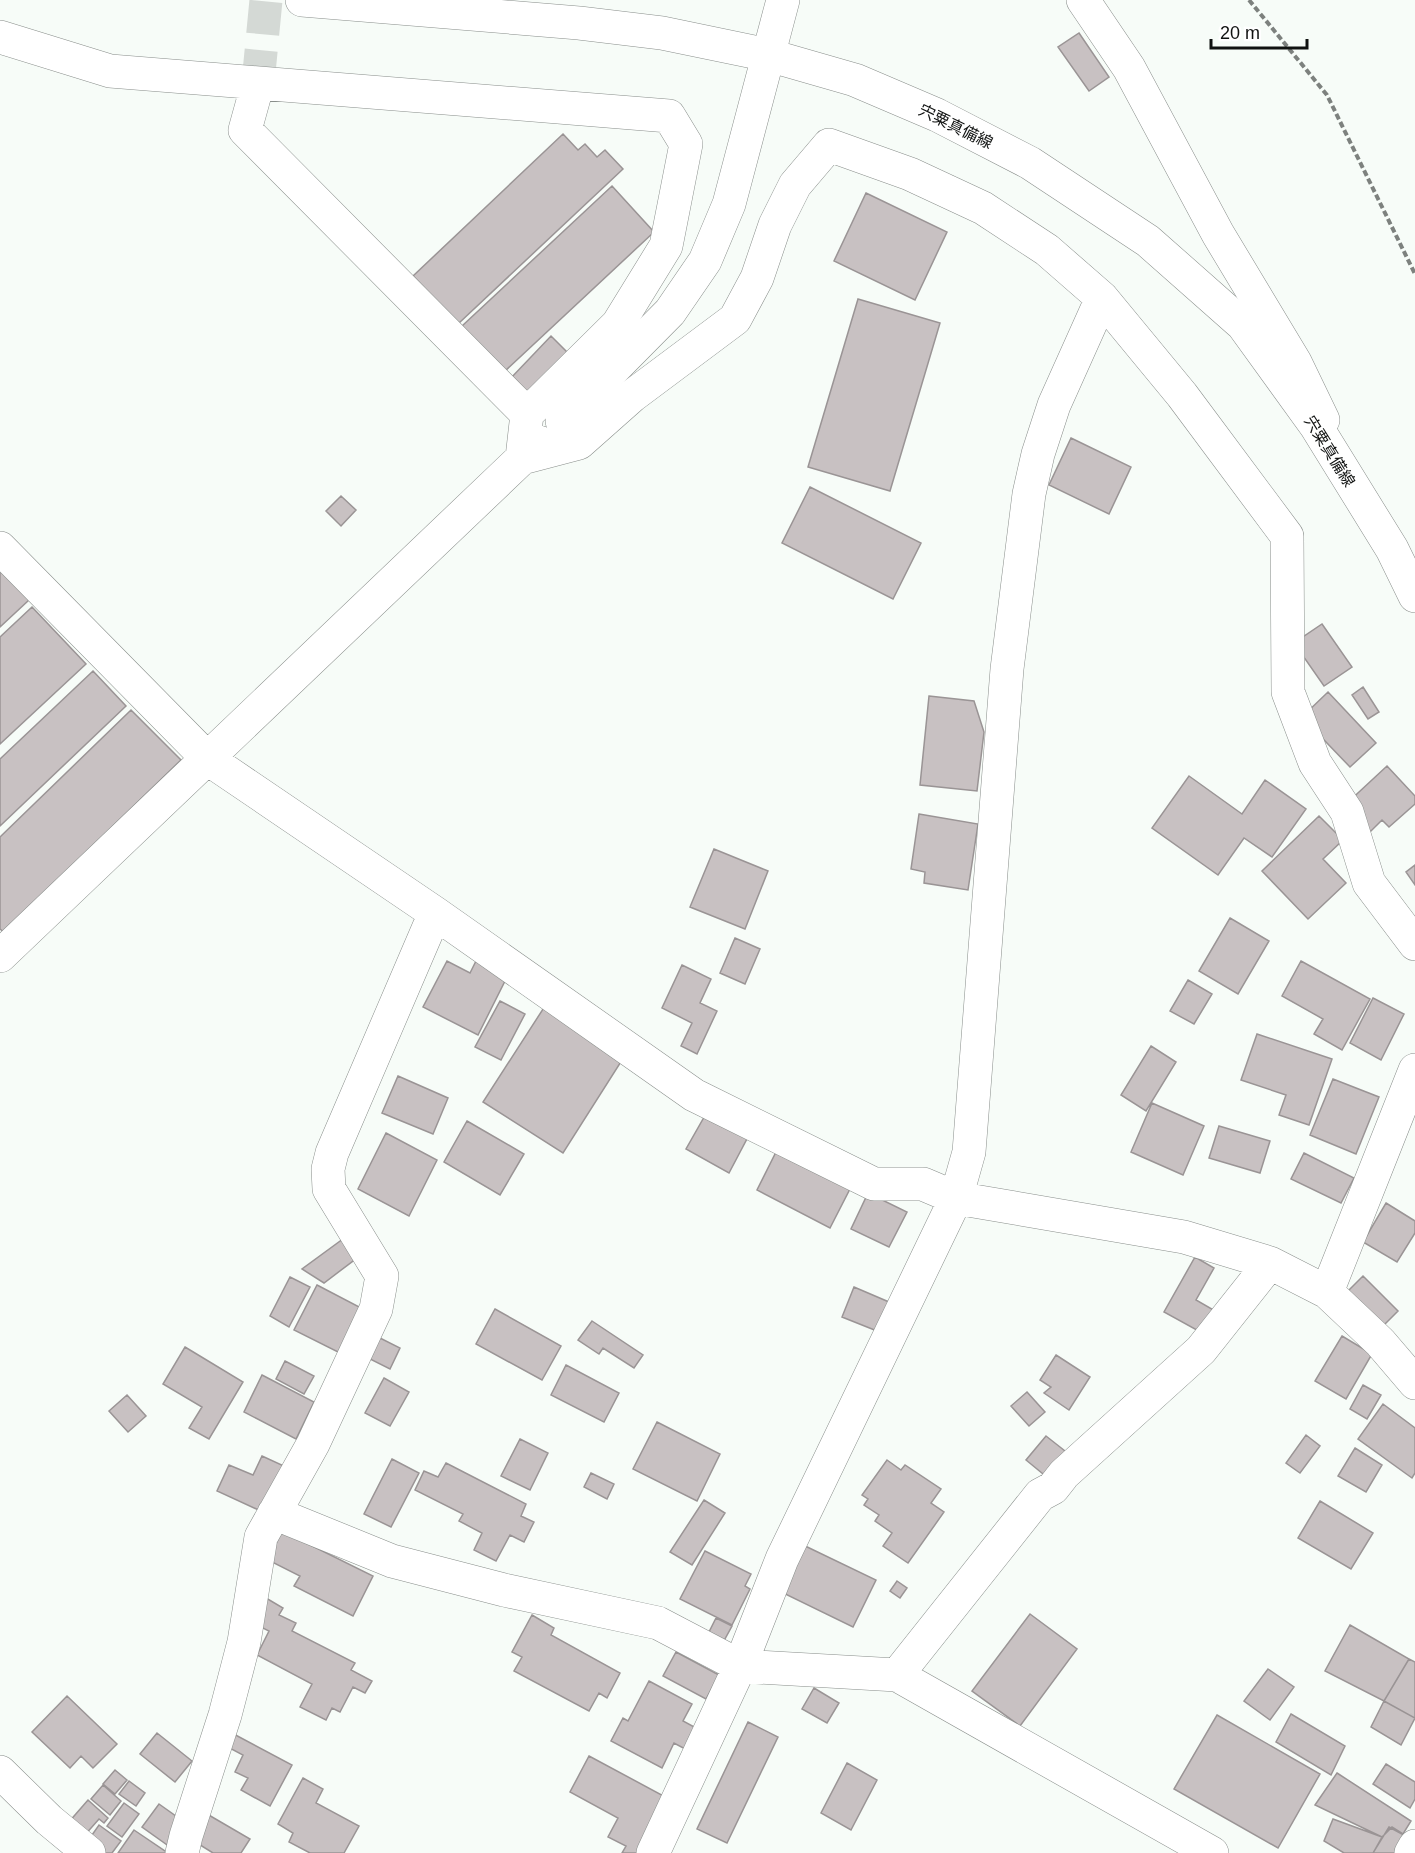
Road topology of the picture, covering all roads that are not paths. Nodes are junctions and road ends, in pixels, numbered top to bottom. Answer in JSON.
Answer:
{"nodes":[{"id":1,"x":302,"y":0,"type":"edge"},
{"id":2,"x":783,"y":0,"type":"edge"},
{"id":3,"x":1083,"y":0,"type":"edge"},
{"id":4,"x":0,"y":37,"type":"edge"},
{"id":5,"x":768,"y":55,"type":"junction"},
{"id":6,"x":258,"y":84,"type":"junction"},
{"id":7,"x":1102,"y":298,"type":"junction"},
{"id":8,"x":527,"y":414,"type":"junction"},
{"id":9,"x":522,"y":458,"type":"junction"},
{"id":10,"x":1362,"y":501,"type":"junction"},
{"id":11,"x":0,"y":548,"type":"edge"},
{"id":12,"x":1415,"y":596,"type":"edge"},
{"id":13,"x":208,"y":759,"type":"junction"},
{"id":14,"x":435,"y":913,"type":"junction"},
{"id":15,"x":1415,"y":944,"type":"edge"},
{"id":16,"x":0,"y":956,"type":"edge"},
{"id":17,"x":1415,"y":1070,"type":"edge"},
{"id":18,"x":956,"y":1198,"type":"junction"},
{"id":19,"x":1270,"y":1263,"type":"junction"},
{"id":20,"x":1327,"y":1292,"type":"junction"},
{"id":21,"x":1415,"y":1383,"type":"edge"},
{"id":22,"x":274,"y":1513,"type":"junction"},
{"id":23,"x":740,"y":1666,"type":"junction"},
{"id":24,"x":897,"y":1675,"type":"junction"},
{"id":25,"x":0,"y":1773,"type":"edge"},
{"id":26,"x":1415,"y":1846,"type":"edge"},
{"id":27,"x":89,"y":1853,"type":"edge"},
{"id":28,"x":182,"y":1853,"type":"edge"},
{"id":29,"x":653,"y":1853,"type":"edge"},
{"id":30,"x":1212,"y":1853,"type":"edge"},
{"id":31,"x":1411,"y":1853,"type":"edge"}],
"edges":[{"from":1,"to":5,"type":"street","name":"宍粟真備線"},
{"from":2,"to":5,"type":"street"},
{"from":3,"to":10,"type":"street"},
{"from":4,"to":6,"type":"street"},
{"from":5,"to":9,"type":"street"},
{"from":5,"to":10,"type":"street","name":"宍粟真備線"},
{"from":6,"to":8,"type":"street"},
{"from":6,"to":8,"type":"street"},
{"from":7,"to":9,"type":"street"},
{"from":7,"to":15,"type":"street"},
{"from":7,"to":18,"type":"street"},
{"from":8,"to":9,"type":"street"},
{"from":9,"to":13,"type":"street"},
{"from":10,"to":12,"type":"street","name":"宍粟真備線"},
{"from":11,"to":13,"type":"street"},
{"from":13,"to":14,"type":"street"},
{"from":13,"to":16,"type":"street"},
{"from":14,"to":18,"type":"street"},
{"from":14,"to":22,"type":"street"},
{"from":17,"to":20,"type":"street"},
{"from":18,"to":19,"type":"street"},
{"from":18,"to":23,"type":"street"},
{"from":19,"to":20,"type":"street"},
{"from":19,"to":24,"type":"street"},
{"from":20,"to":21,"type":"street"},
{"from":22,"to":23,"type":"street"},
{"from":22,"to":28,"type":"street"},
{"from":23,"to":24,"type":"street"},
{"from":23,"to":29,"type":"street"},
{"from":24,"to":30,"type":"street"},
{"from":25,"to":27,"type":"street"},
{"from":26,"to":31,"type":"street"}]}
